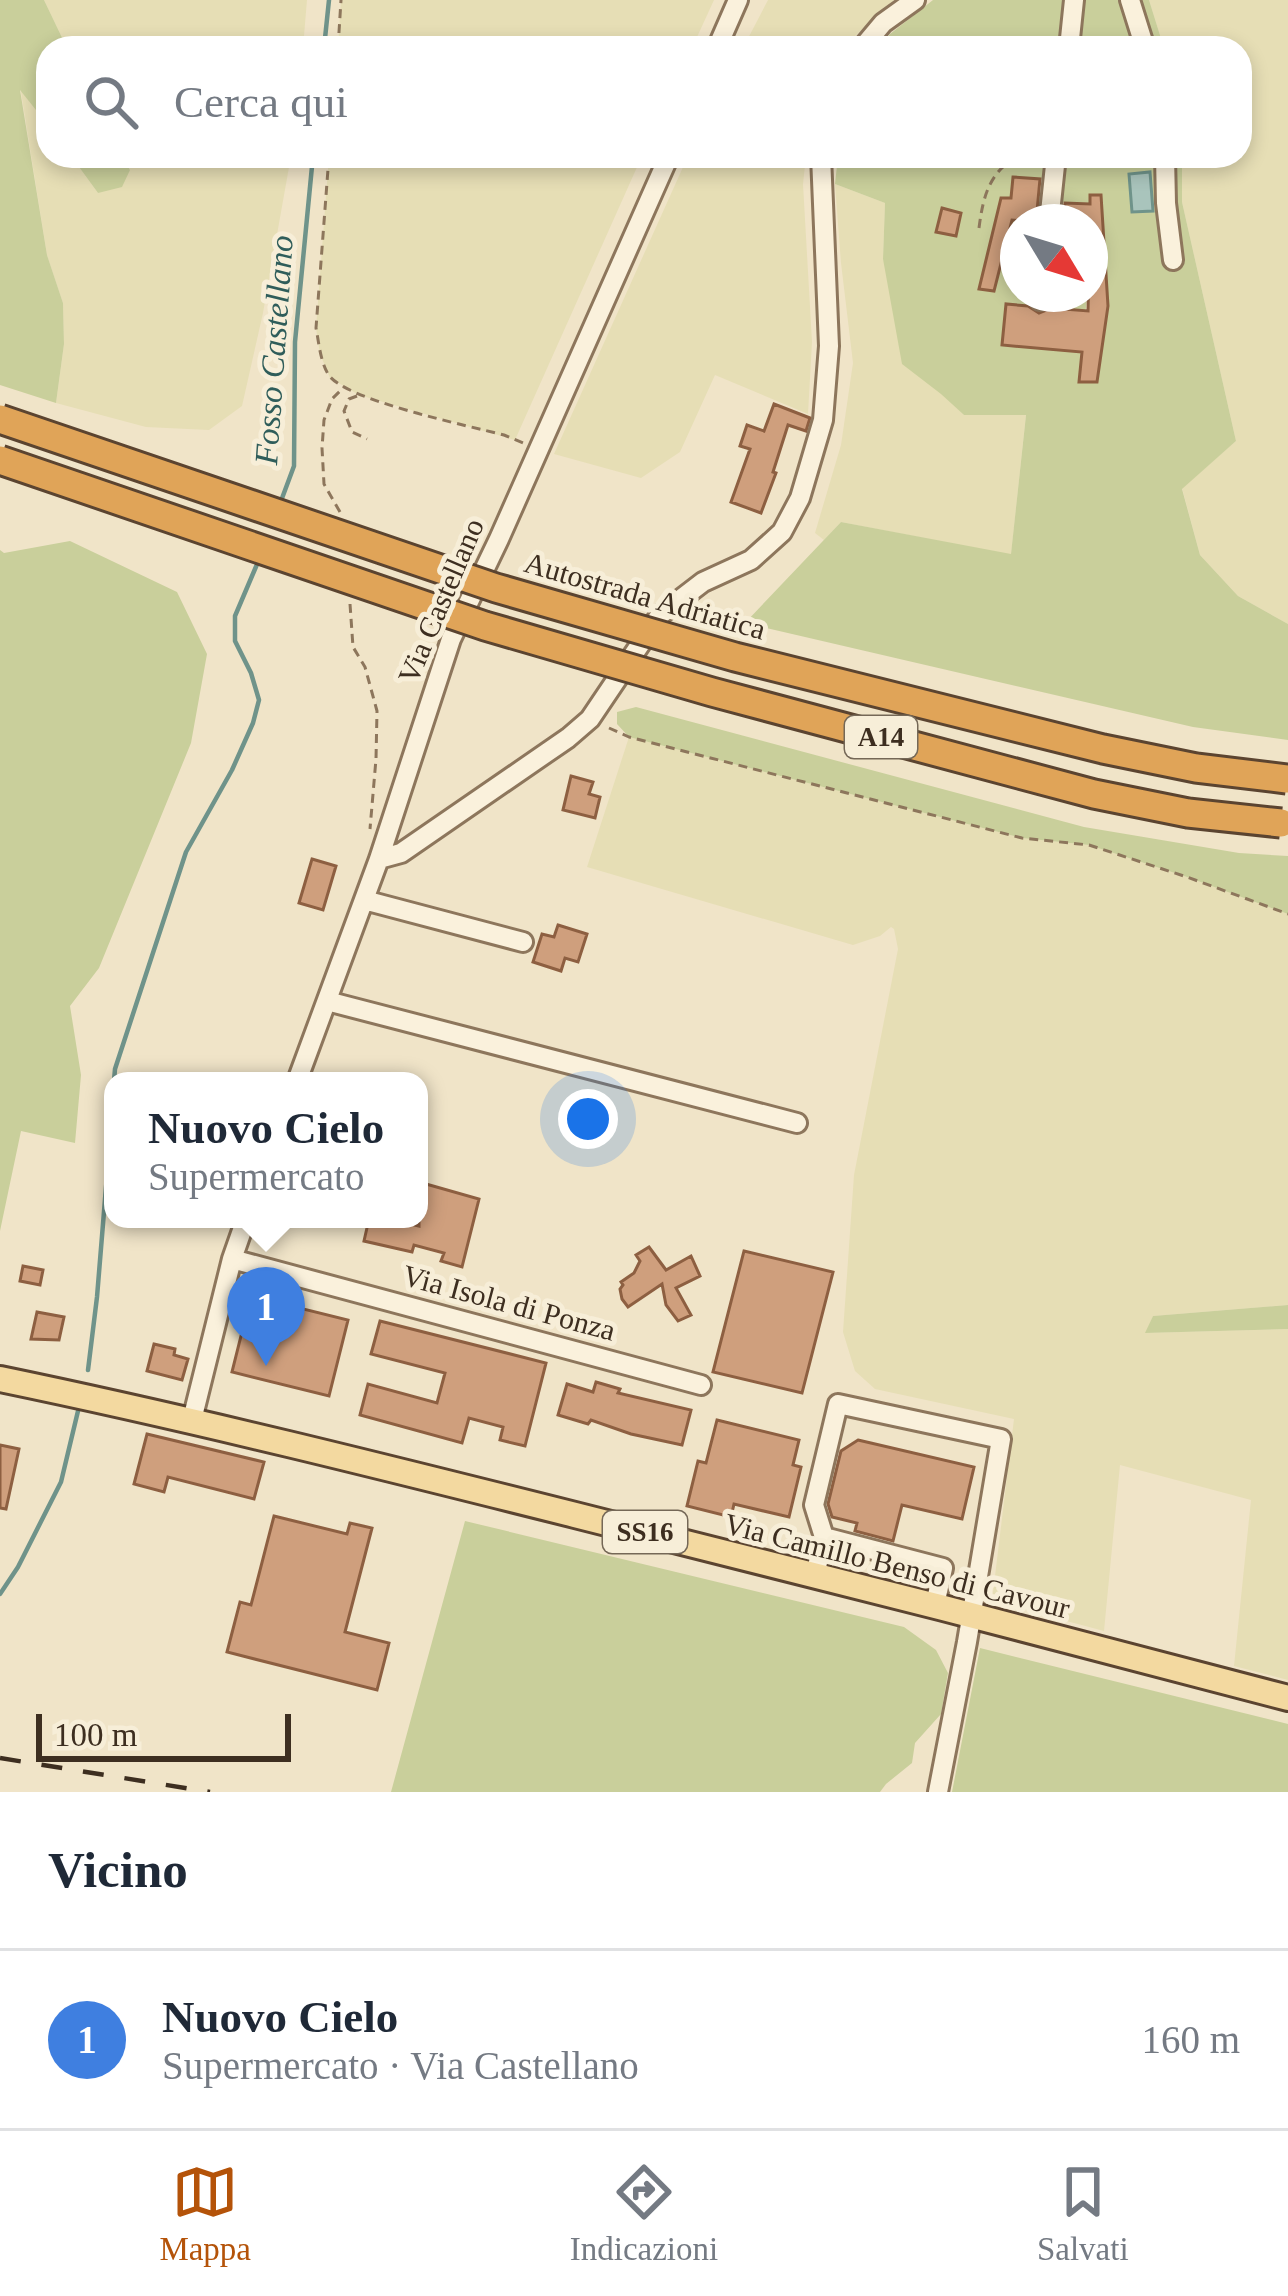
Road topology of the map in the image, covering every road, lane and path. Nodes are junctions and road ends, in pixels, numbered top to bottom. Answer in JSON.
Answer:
{"nodes":[{"id":1,"x":341,"y":0,"type":"edge"},
{"id":2,"x":738,"y":0,"type":"edge"},
{"id":3,"x":915,"y":0,"type":"edge"},
{"id":4,"x":1074,"y":0,"type":"edge"},
{"id":5,"x":1130,"y":0,"type":"edge"},
{"id":6,"x":339,"y":36,"type":"edge"},
{"id":7,"x":722,"y":36,"type":"edge"},
{"id":8,"x":872,"y":36,"type":"edge"},
{"id":9,"x":1070,"y":36,"type":"edge"},
{"id":10,"x":1141,"y":36,"type":"edge"},
{"id":11,"x":328,"y":168,"type":"edge"},
{"id":12,"x":664,"y":168,"type":"edge"},
{"id":13,"x":822,"y":168,"type":"edge"},
{"id":14,"x":1000,"y":168,"type":"edge"},
{"id":15,"x":1055,"y":168,"type":"edge"},
{"id":16,"x":1165,"y":168,"type":"edge"},
{"id":17,"x":1050,"y":204,"type":"edge"},
{"id":18,"x":979,"y":228,"type":"dead end"},
{"id":19,"x":1173,"y":260,"type":"dead end"},
{"id":20,"x":345,"y":386,"type":"junction"},
{"id":21,"x":359,"y":395,"type":"junction"},
{"id":22,"x":0,"y":419,"type":"edge"},
{"id":23,"x":367,"y":439,"type":"dead end"},
{"id":24,"x":515,"y":440,"type":"dead end"},
{"id":25,"x":0,"y":460,"type":"edge"},
{"id":26,"x":342,"y":525,"type":"dead end"},
{"id":27,"x":350,"y":586,"type":"dead end"},
{"id":28,"x":590,"y":719,"type":"junction"},
{"id":29,"x":1286,"y":779,"type":"edge"},
{"id":30,"x":1281,"y":823,"type":"dead end"},
{"id":31,"x":379,"y":860,"type":"junction"},
{"id":32,"x":364,"y":900,"type":"junction"},
{"id":33,"x":1288,"y":914,"type":"edge"},
{"id":34,"x":523,"y":942,"type":"dead end"},
{"id":35,"x":327,"y":1001,"type":"junction"},
{"id":36,"x":300,"y":1072,"type":"edge"},
{"id":37,"x":797,"y":1123,"type":"dead end"},
{"id":38,"x":243,"y":1228,"type":"edge"},
{"id":39,"x":232,"y":1259,"type":"junction"},
{"id":40,"x":0,"y":1379,"type":"edge"},
{"id":41,"x":701,"y":1385,"type":"dead end"},
{"id":42,"x":192,"y":1420,"type":"junction"},
{"id":43,"x":824,"y":1537,"type":"junction"},
{"id":44,"x":815,"y":1575,"type":"junction"},
{"id":45,"x":935,"y":1605,"type":"junction"},
{"id":46,"x":972,"y":1615,"type":"junction"},
{"id":47,"x":1288,"y":1698,"type":"edge"},
{"id":48,"x":938,"y":1792,"type":"edge"}],
"edges":[{"from":1,"to":6,"type":"path"},
{"from":2,"to":7,"type":"street"},
{"from":3,"to":8,"type":"street"},
{"from":4,"to":9,"type":"street"},
{"from":5,"to":10,"type":"street"},
{"from":11,"to":20,"type":"path"},
{"from":12,"to":31,"type":"street","name":"Via Castellano"},
{"from":13,"to":28,"type":"street"},
{"from":14,"to":18,"type":"path"},
{"from":15,"to":17,"type":"street"},
{"from":16,"to":19,"type":"street"},
{"from":20,"to":21,"type":"path"},
{"from":20,"to":26,"type":"path"},
{"from":21,"to":23,"type":"path"},
{"from":21,"to":24,"type":"path"},
{"from":22,"to":29,"type":"highway","name":"Autostrada Adriatica","number":"A14","bridge":true},
{"from":25,"to":30,"type":"highway","number":"A14","bridge":true},
{"from":27,"to":31,"type":"path"},
{"from":28,"to":31,"type":"street"},
{"from":28,"to":33,"type":"path"},
{"from":31,"to":32,"type":"street","name":"Via Castellano"},
{"from":32,"to":34,"type":"street"},
{"from":32,"to":35,"type":"street","name":"Via Castellano"},
{"from":35,"to":36,"type":"street","name":"Via Castellano"},
{"from":35,"to":37,"type":"street"},
{"from":38,"to":39,"type":"street"},
{"from":39,"to":41,"type":"street","name":"Via Isola di Ponza"},
{"from":39,"to":42,"type":"street"},
{"from":40,"to":42,"type":"main road","name":"Via Camillo Benso di Cavour","number":"SS16"},
{"from":42,"to":44,"type":"main road","name":"Via Camillo Benso di Cavour","number":"SS16"},
{"from":43,"to":44,"type":"street"},
{"from":43,"to":45,"type":"street"},
{"from":43,"to":46,"type":"street"},
{"from":44,"to":45,"type":"main road","name":"Via Camillo Benso di Cavour","number":"SS16"},
{"from":45,"to":46,"type":"main road","name":"Via Camillo Benso di Cavour","number":"SS16"},
{"from":46,"to":47,"type":"main road","name":"Via Camillo Benso di Cavour","number":"SS16"},
{"from":46,"to":48,"type":"street"}]}
